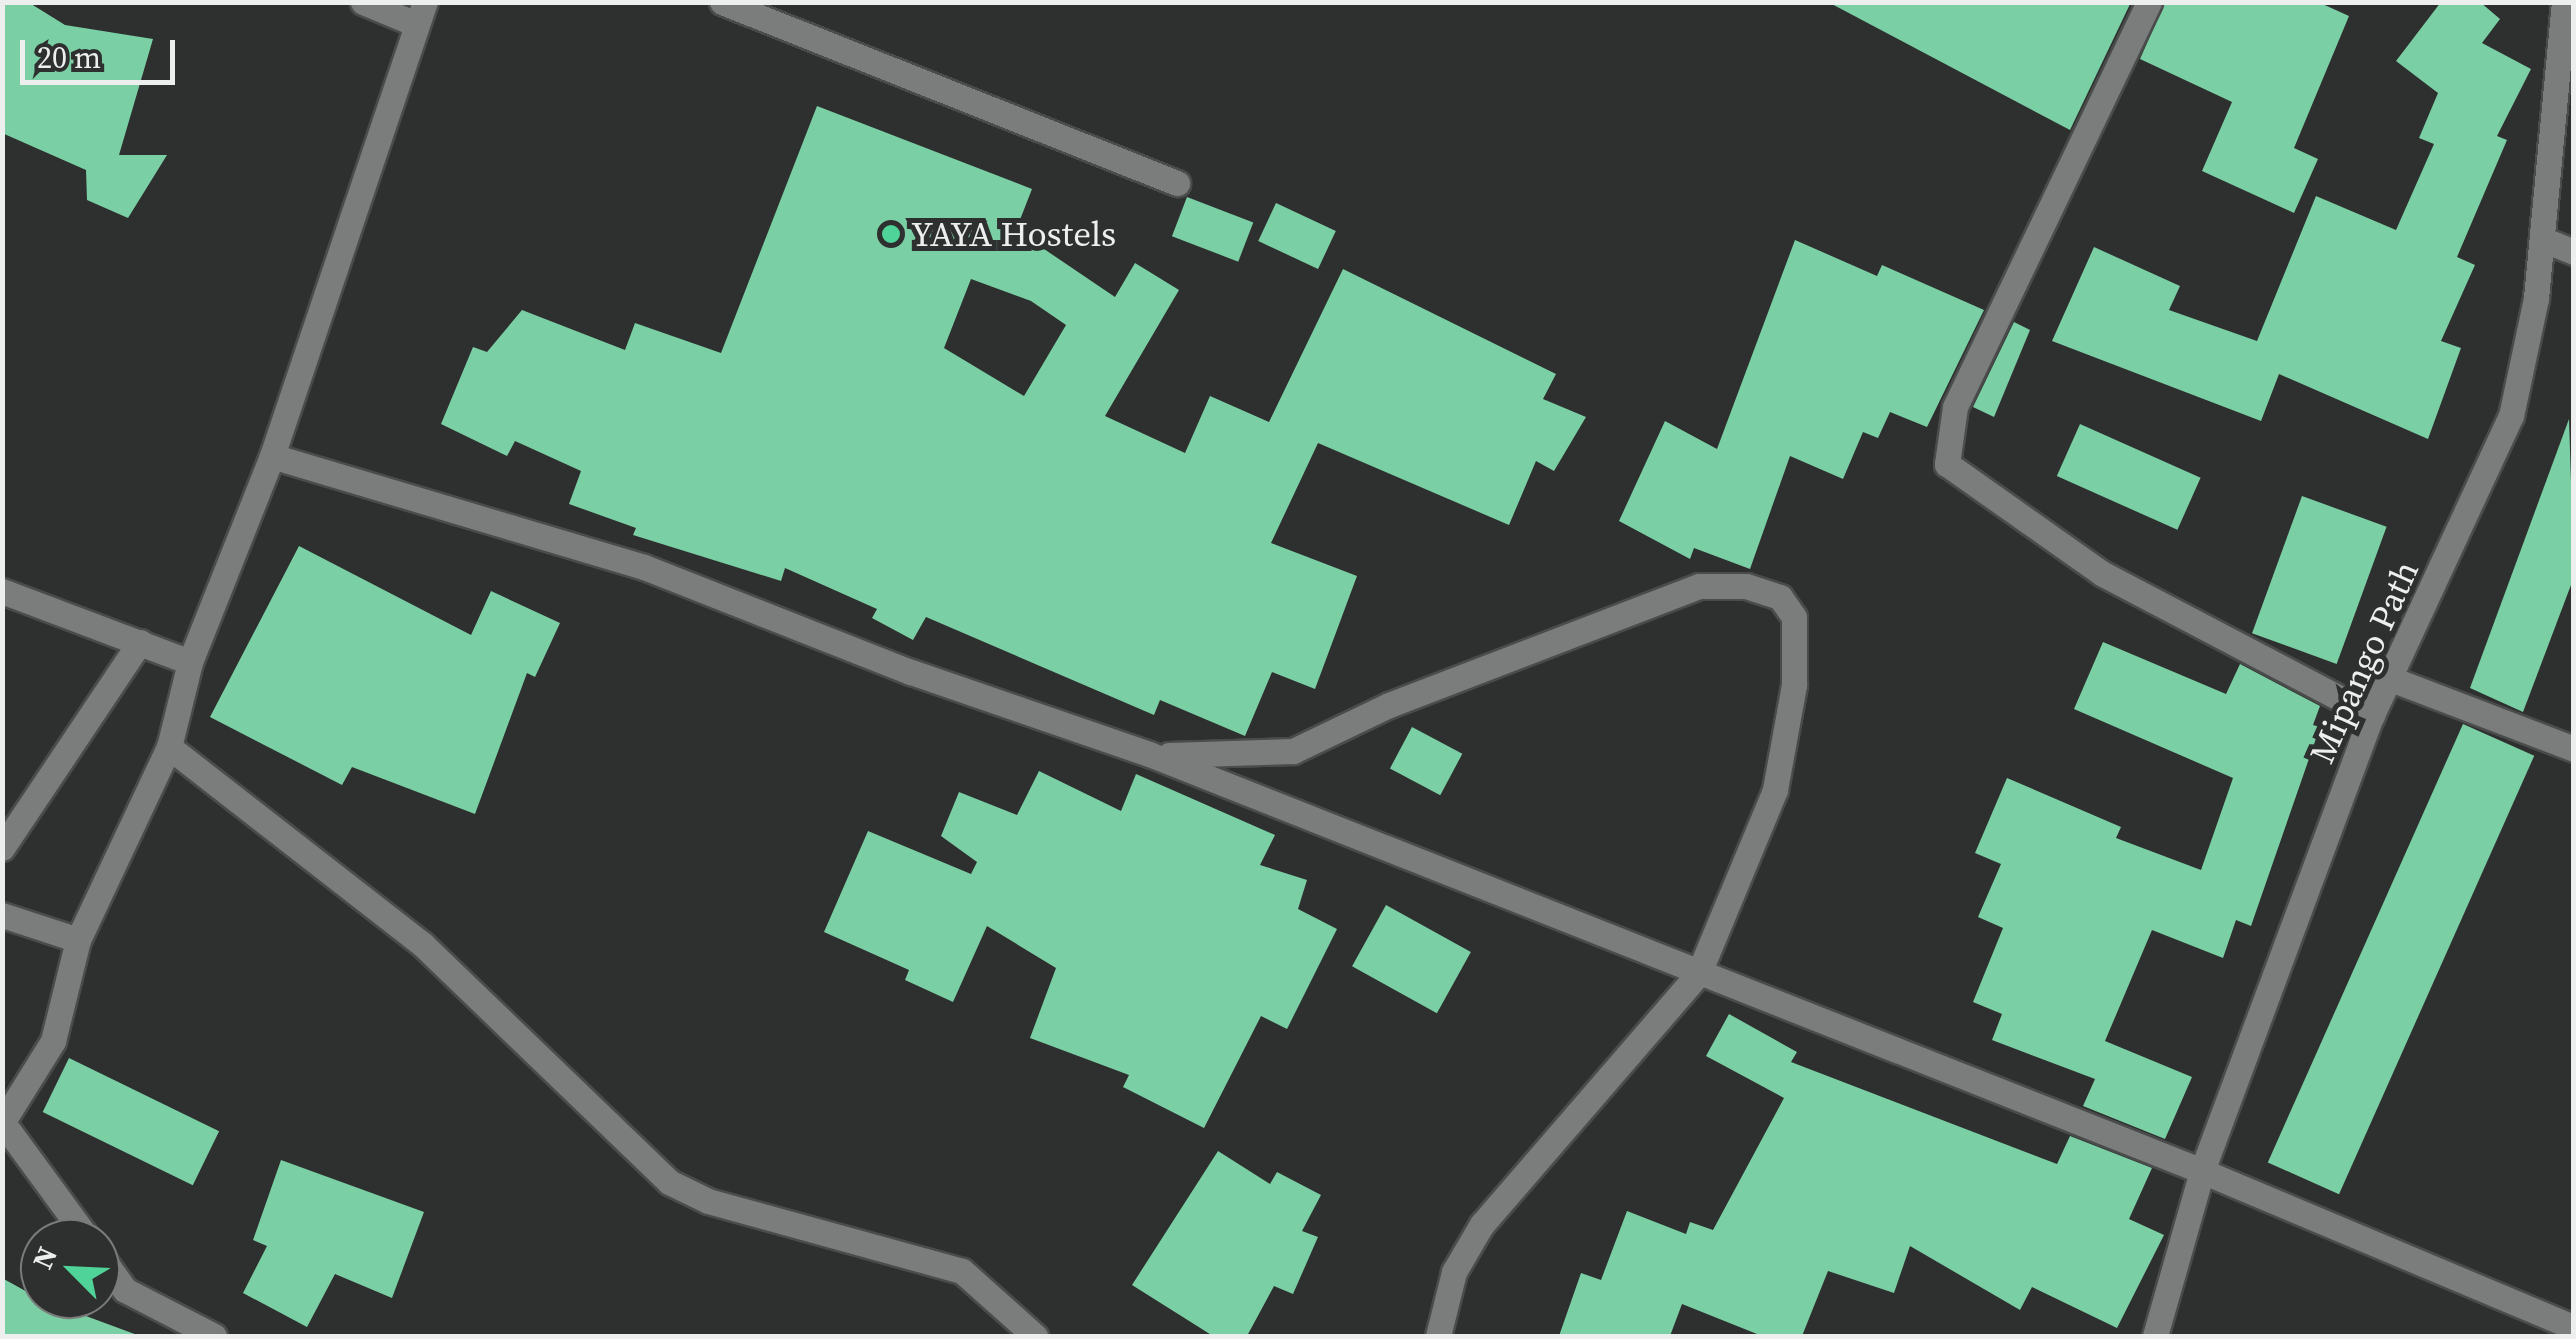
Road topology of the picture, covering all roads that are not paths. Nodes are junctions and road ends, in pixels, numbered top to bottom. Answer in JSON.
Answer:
{"nodes":[{"id":1,"x":364,"y":2,"type":"edge"},
{"id":2,"x":722,"y":2,"type":"edge"},
{"id":3,"x":2149,"y":2,"type":"edge"},
{"id":4,"x":2564,"y":2,"type":"edge"},
{"id":5,"x":420,"y":14,"type":"edge"},
{"id":6,"x":1177,"y":183,"type":"dead end"},
{"id":7,"x":2542,"y":239,"type":"junction"},
{"id":8,"x":2574,"y":252,"type":"edge"},
{"id":9,"x":272,"y":456,"type":"junction"},
{"id":10,"x":2,"y":591,"type":"edge"},
{"id":11,"x":140,"y":642,"type":"junction"},
{"id":12,"x":190,"y":662,"type":"junction"},
{"id":13,"x":2391,"y":679,"type":"junction"},
{"id":14,"x":2372,"y":715,"type":"junction"},
{"id":15,"x":169,"y":747,"type":"junction"},
{"id":16,"x":2574,"y":749,"type":"edge"},
{"id":17,"x":1149,"y":754,"type":"junction"},
{"id":18,"x":2,"y":848,"type":"edge"},
{"id":19,"x":2,"y":915,"type":"edge"},
{"id":20,"x":78,"y":940,"type":"junction"},
{"id":21,"x":1698,"y":973,"type":"junction"},
{"id":22,"x":3,"y":1123,"type":"edge"},
{"id":23,"x":2202,"y":1170,"type":"junction"},
{"id":24,"x":73,"y":1219,"type":"edge"},
{"id":25,"x":120,"y":1283,"type":"edge"},
{"id":26,"x":2574,"y":1328,"type":"edge"},
{"id":27,"x":214,"y":1336,"type":"edge"},
{"id":28,"x":1036,"y":1336,"type":"edge"},
{"id":29,"x":1438,"y":1336,"type":"edge"},
{"id":30,"x":2155,"y":1336,"type":"edge"}],
"edges":[{"from":1,"to":5,"type":"street"},
{"from":2,"to":6,"type":"street"},
{"from":3,"to":14,"type":"street"},
{"from":4,"to":7,"type":"street","name":"Mipango Path"},
{"from":5,"to":9,"type":"street"},
{"from":7,"to":8,"type":"street"},
{"from":7,"to":13,"type":"street","name":"Mipango Path"},
{"from":9,"to":12,"type":"street"},
{"from":9,"to":17,"type":"street"},
{"from":10,"to":11,"type":"street"},
{"from":11,"to":12,"type":"street"},
{"from":11,"to":18,"type":"street"},
{"from":12,"to":15,"type":"street"},
{"from":13,"to":14,"type":"street","name":"Mipango Path"},
{"from":13,"to":16,"type":"street"},
{"from":14,"to":23,"type":"street","name":"Mipango Path"},
{"from":15,"to":20,"type":"street"},
{"from":15,"to":28,"type":"street"},
{"from":17,"to":21,"type":"street"},
{"from":17,"to":21,"type":"street"},
{"from":19,"to":20,"type":"street"},
{"from":20,"to":22,"type":"street"},
{"from":21,"to":23,"type":"street"},
{"from":21,"to":29,"type":"street"},
{"from":22,"to":24,"type":"street"},
{"from":23,"to":26,"type":"street"},
{"from":23,"to":30,"type":"street","name":"Mipango Path"},
{"from":25,"to":27,"type":"street"}]}
